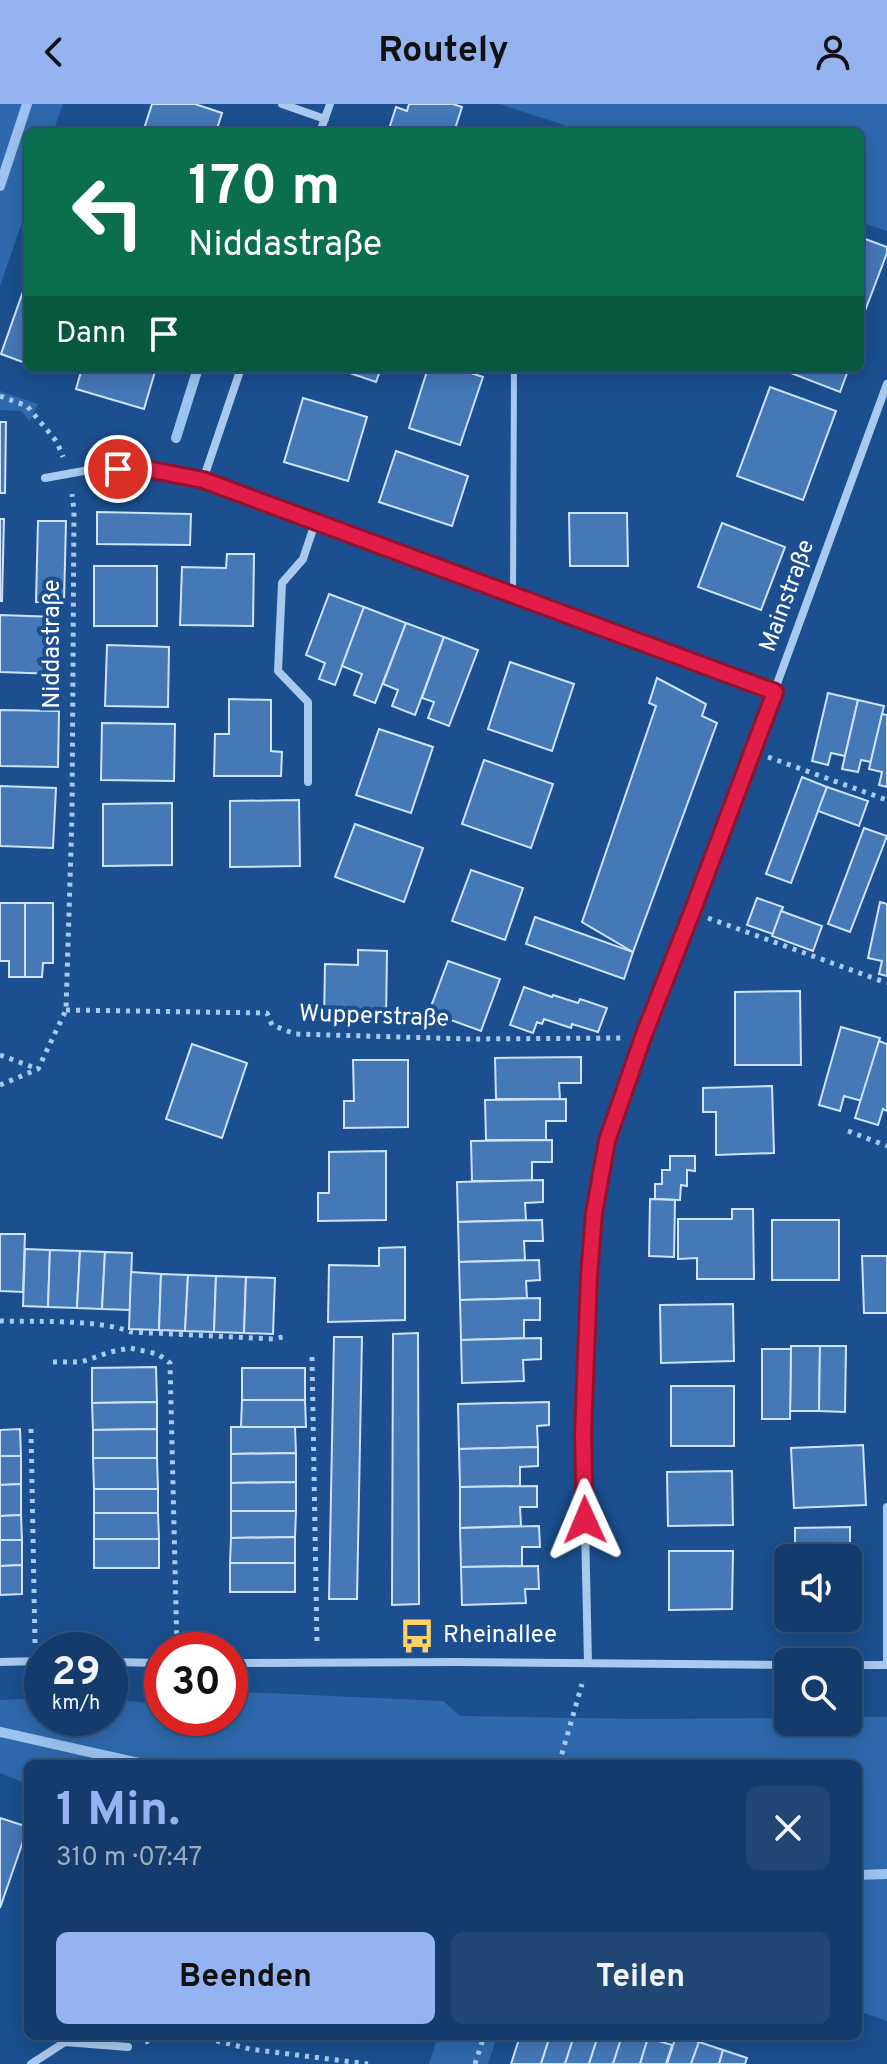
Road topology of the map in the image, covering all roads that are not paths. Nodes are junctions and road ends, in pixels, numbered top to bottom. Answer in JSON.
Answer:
{"nodes":[{"id":1,"x":282,"y":104,"type":"edge"},
{"id":2,"x":330,"y":104,"type":"edge"},
{"id":3,"x":325,"y":119,"type":"junction"},
{"id":4,"x":322,"y":128,"type":"edge"},
{"id":5,"x":240,"y":372,"type":"edge"},
{"id":6,"x":514,"y":372,"type":"edge"},
{"id":7,"x":887,"y":384,"type":"edge"},
{"id":8,"x":45,"y":478,"type":"dead end"},
{"id":9,"x":203,"y":480,"type":"junction"},
{"id":10,"x":315,"y":523,"type":"junction"},
{"id":11,"x":513,"y":595,"type":"junction"},
{"id":12,"x":775,"y":692,"type":"junction"},
{"id":13,"x":308,"y":782,"type":"dead end"},
{"id":14,"x":887,"y":1507,"type":"edge"},
{"id":15,"x":24,"y":1661,"type":"edge"},
{"id":16,"x":0,"y":1662,"type":"edge"},
{"id":17,"x":248,"y":1663,"type":"edge"},
{"id":18,"x":588,"y":1663,"type":"junction"},
{"id":19,"x":774,"y":1665,"type":"edge"},
{"id":20,"x":862,"y":1665,"type":"edge"},
{"id":21,"x":887,"y":1665,"type":"edge"},
{"id":22,"x":128,"y":2047,"type":"dead end"},
{"id":23,"x":31,"y":2064,"type":"edge"}],
"edges":[{"from":1,"to":3,"type":"street"},
{"from":2,"to":3,"type":"street"},
{"from":3,"to":4,"type":"street"},
{"from":5,"to":9,"type":"street"},
{"from":6,"to":11,"type":"lane"},
{"from":7,"to":12,"type":"street","name":"Mainstraße"},
{"from":8,"to":9,"type":"street"},
{"from":9,"to":10,"type":"street"},
{"from":10,"to":11,"type":"street"},
{"from":10,"to":13,"type":"street"},
{"from":11,"to":12,"type":"street"},
{"from":12,"to":18,"type":"street","name":"Mainstraße"},
{"from":14,"to":21,"type":"street"},
{"from":15,"to":16,"type":"street"},
{"from":17,"to":18,"type":"street"},
{"from":18,"to":19,"type":"street"},
{"from":20,"to":21,"type":"street"},
{"from":22,"to":23,"type":"street"}]}
